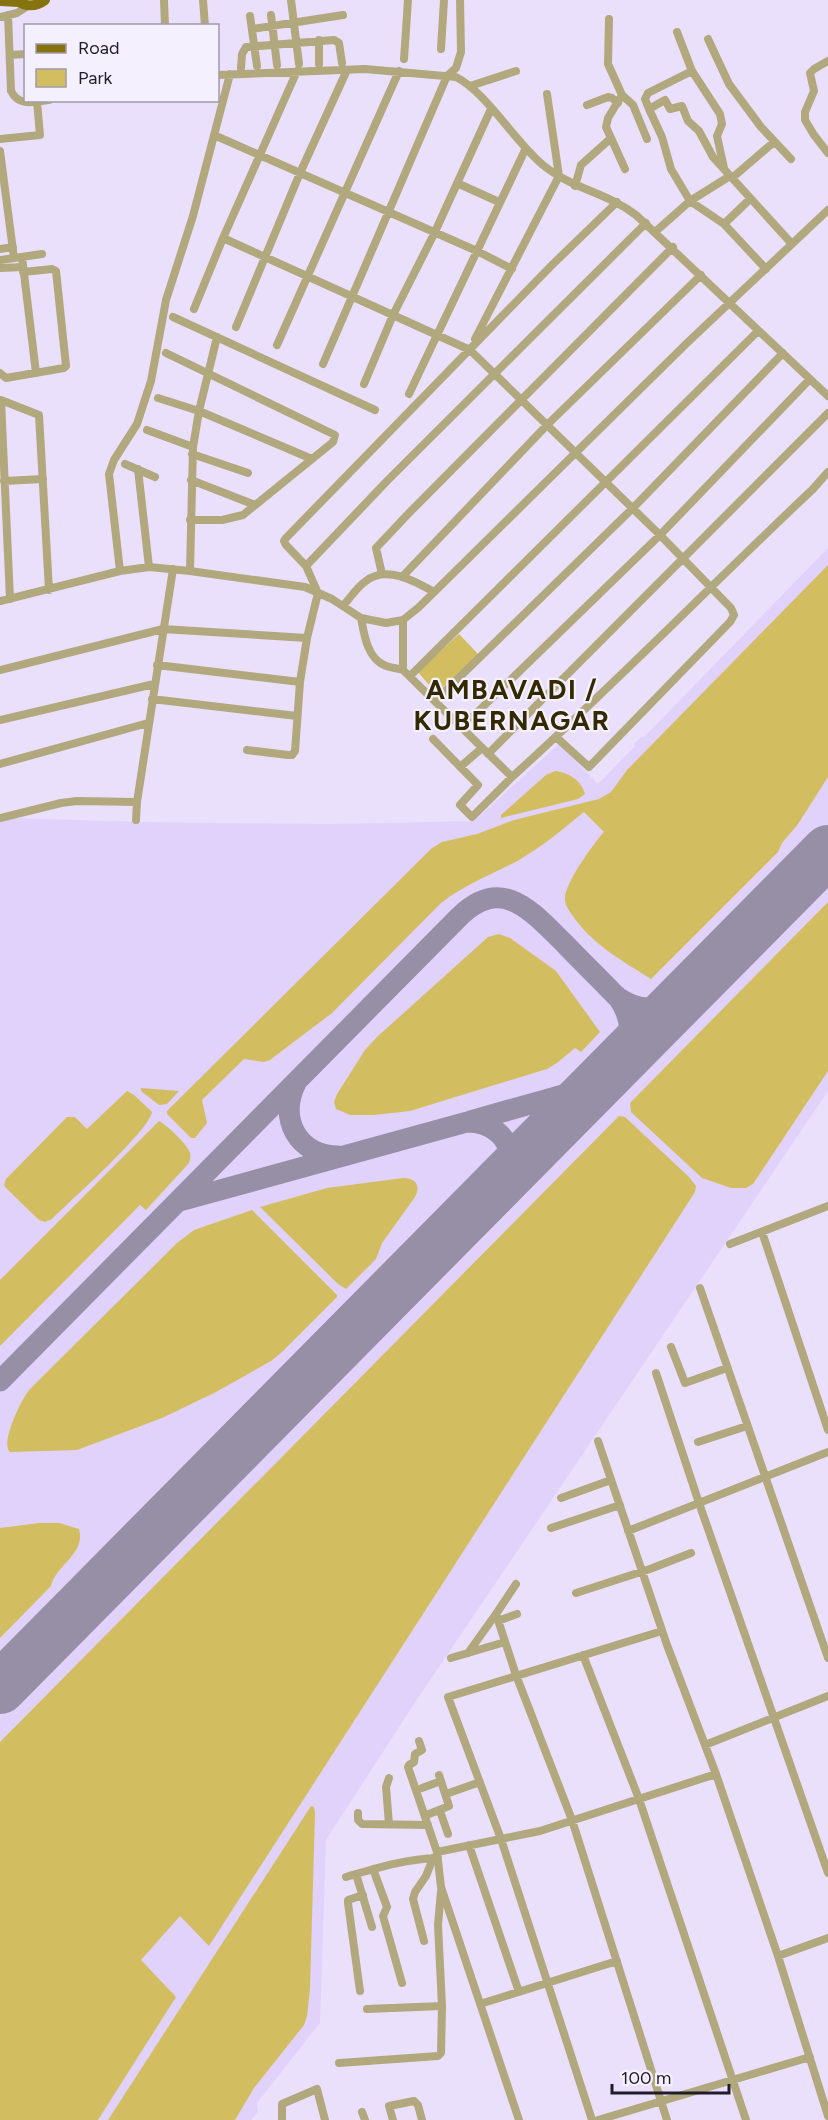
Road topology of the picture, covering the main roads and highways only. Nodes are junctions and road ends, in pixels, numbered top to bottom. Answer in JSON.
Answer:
{"nodes":[{"id":1,"x":0,"y":1,"type":"edge"},
{"id":2,"x":47,"y":1,"type":"edge"},
{"id":3,"x":21,"y":3,"type":"edge"}],
"edges":[{"from":1,"to":3,"type":"main road"},
{"from":2,"to":3,"type":"main road"}]}
